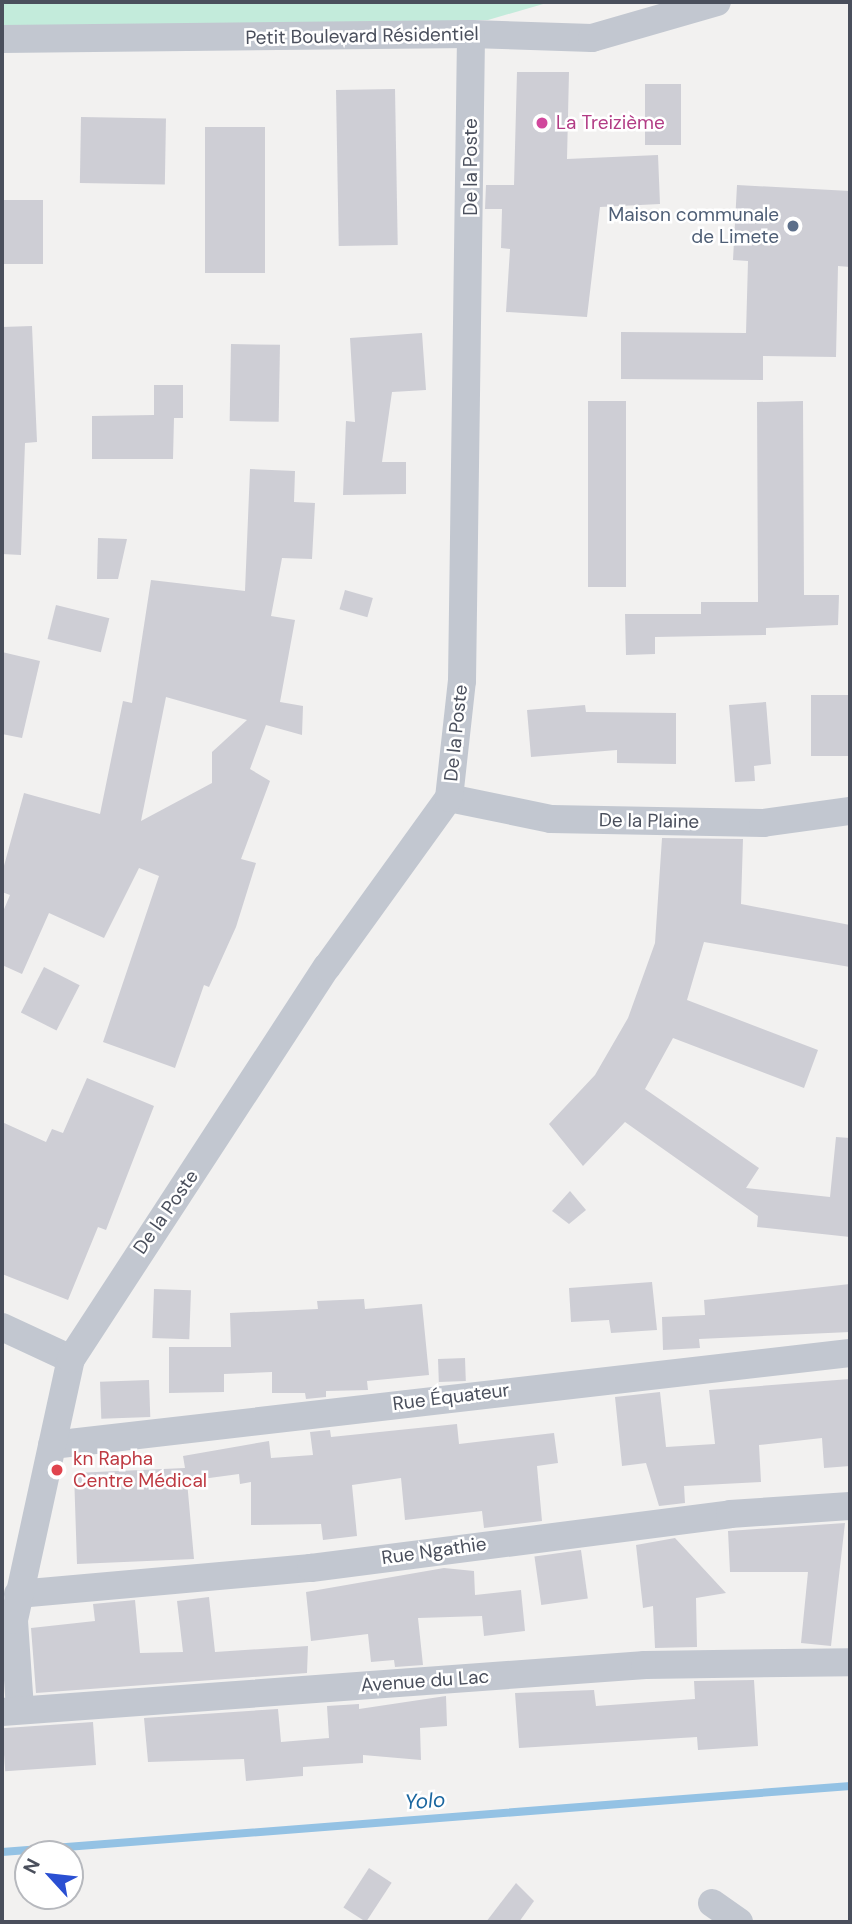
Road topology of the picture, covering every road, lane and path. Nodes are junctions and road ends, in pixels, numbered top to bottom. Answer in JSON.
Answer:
{"nodes":[{"id":1,"x":718,"y":2,"type":"edge"},
{"id":2,"x":471,"y":34,"type":"junction"},
{"id":3,"x":2,"y":38,"type":"edge"},
{"id":4,"x":449,"y":798,"type":"junction"},
{"id":5,"x":850,"y":811,"type":"edge"},
{"id":6,"x":2,"y":1327,"type":"edge"},
{"id":7,"x":850,"y":1353,"type":"edge"},
{"id":8,"x":71,"y":1359,"type":"junction"},
{"id":9,"x":52,"y":1445,"type":"junction"},
{"id":10,"x":850,"y":1506,"type":"edge"},
{"id":11,"x":11,"y":1612,"type":"edge"},
{"id":12,"x":850,"y":1658,"type":"edge"},
{"id":13,"x":11,"y":1710,"type":"edge"},
{"id":14,"x":712,"y":1903,"type":"dead end"},
{"id":15,"x":739,"y":1922,"type":"edge"}],
"edges":[{"from":1,"to":2,"type":"street","name":"Petit Boulevard Résidentiel"},
{"from":2,"to":3,"type":"street","name":"Petit Boulevard Résidentiel"},
{"from":2,"to":4,"type":"street","name":"De la Poste"},
{"from":4,"to":5,"type":"street","name":"De la Plaine"},
{"from":4,"to":8,"type":"street","name":"De la Poste"},
{"from":6,"to":8,"type":"street"},
{"from":7,"to":9,"type":"street","name":"Rue Équateur"},
{"from":8,"to":9,"type":"street","name":"De la Poste"},
{"from":9,"to":11,"type":"street","name":"De la Poste"},
{"from":10,"to":11,"type":"street","name":"Rue Ngathie"},
{"from":11,"to":13,"type":"street","name":"De la Poste"},
{"from":12,"to":13,"type":"street","name":"Avenue du Lac"},
{"from":14,"to":15,"type":"street"}]}
